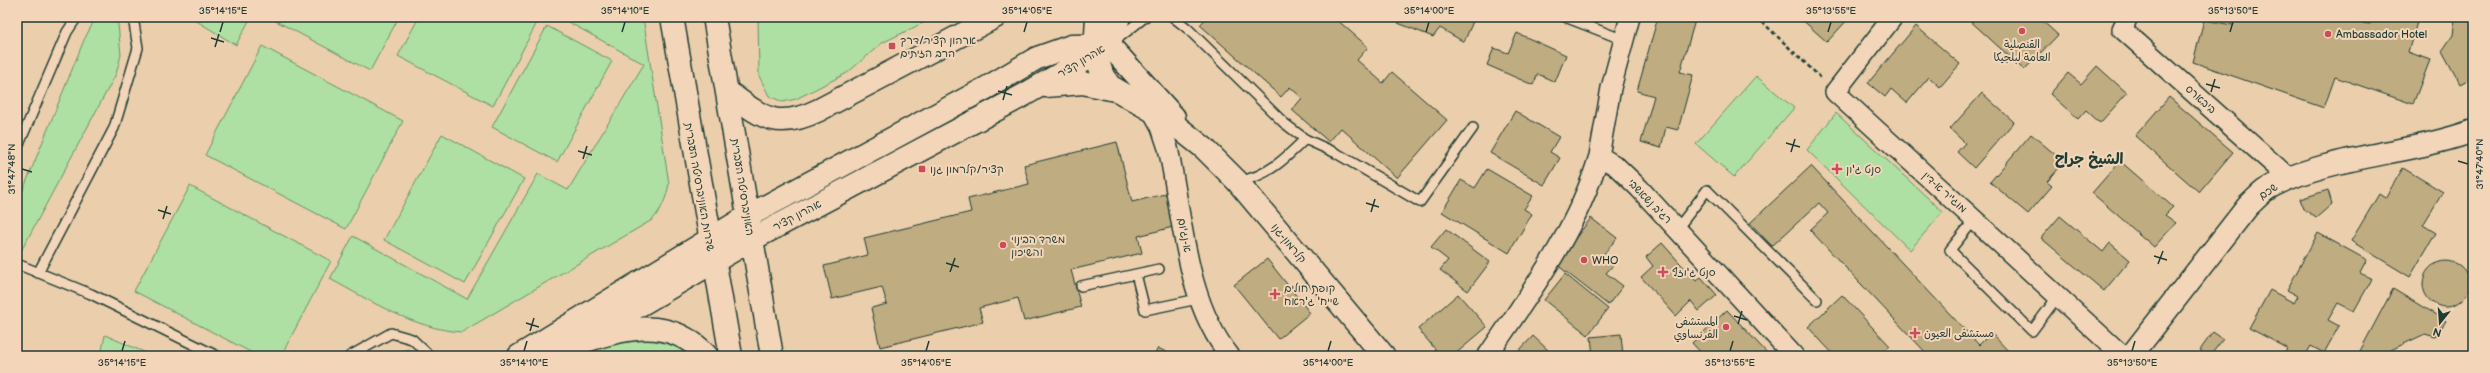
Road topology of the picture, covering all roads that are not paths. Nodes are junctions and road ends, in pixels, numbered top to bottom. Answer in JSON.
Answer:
{"nodes":[{"id":1,"x":77,"y":17,"type":"edge"},
{"id":2,"x":133,"y":17,"type":"edge"},
{"id":3,"x":672,"y":17,"type":"edge"},
{"id":4,"x":714,"y":17,"type":"edge"},
{"id":5,"x":721,"y":17,"type":"edge"},
{"id":6,"x":995,"y":17,"type":"edge"},
{"id":7,"x":1097,"y":17,"type":"edge"},
{"id":8,"x":1119,"y":17,"type":"edge"},
{"id":9,"x":1145,"y":17,"type":"edge"},
{"id":10,"x":1173,"y":17,"type":"edge"},
{"id":11,"x":1565,"y":17,"type":"edge"},
{"id":12,"x":1630,"y":17,"type":"edge"},
{"id":13,"x":1893,"y":17,"type":"edge"},
{"id":14,"x":2128,"y":17,"type":"edge"},
{"id":15,"x":1624,"y":40,"type":"junction"},
{"id":16,"x":719,"y":48,"type":"junction"},
{"id":17,"x":1099,"y":48,"type":"junction"},
{"id":18,"x":1115,"y":90,"type":"junction"},
{"id":19,"x":727,"y":91,"type":"junction"},
{"id":20,"x":1024,"y":94,"type":"junction"},
{"id":21,"x":1151,"y":109,"type":"junction"},
{"id":22,"x":1473,"y":128,"type":"dead end"},
{"id":23,"x":2473,"y":131,"type":"edge"},
{"id":24,"x":1189,"y":134,"type":"junction"},
{"id":25,"x":1305,"y":139,"type":"junction"},
{"id":26,"x":17,"y":149,"type":"edge"},
{"id":27,"x":1599,"y":156,"type":"junction"},
{"id":28,"x":2289,"y":178,"type":"junction"},
{"id":29,"x":1237,"y":181,"type":"junction"},
{"id":30,"x":748,"y":216,"type":"junction"},
{"id":31,"x":1974,"y":219,"type":"junction"},
{"id":32,"x":1677,"y":229,"type":"junction"},
{"id":33,"x":709,"y":239,"type":"junction"},
{"id":34,"x":751,"y":240,"type":"junction"},
{"id":35,"x":713,"y":262,"type":"junction"},
{"id":36,"x":17,"y":264,"type":"edge"},
{"id":37,"x":1159,"y":269,"type":"dead end"},
{"id":38,"x":38,"y":273,"type":"junction"},
{"id":39,"x":1136,"y":274,"type":"junction"},
{"id":40,"x":1081,"y":286,"type":"dead end"},
{"id":41,"x":2058,"y":296,"type":"junction"},
{"id":42,"x":1198,"y":299,"type":"junction"},
{"id":43,"x":1816,"y":300,"type":"dead end"},
{"id":44,"x":561,"y":351,"type":"edge"},
{"id":45,"x":428,"y":355,"type":"edge"},
{"id":46,"x":1488,"y":355,"type":"dead end"},
{"id":47,"x":217,"y":356,"type":"edge"},
{"id":48,"x":350,"y":356,"type":"edge"},
{"id":49,"x":519,"y":356,"type":"edge"},
{"id":50,"x":707,"y":356,"type":"edge"},
{"id":51,"x":731,"y":356,"type":"edge"},
{"id":52,"x":772,"y":356,"type":"edge"},
{"id":53,"x":1230,"y":356,"type":"edge"},
{"id":54,"x":1384,"y":356,"type":"edge"},
{"id":55,"x":1794,"y":356,"type":"edge"},
{"id":56,"x":2123,"y":356,"type":"edge"},
{"id":57,"x":2131,"y":356,"type":"edge"}],
"edges":[{"from":1,"to":26,"type":"lane"},
{"from":2,"to":38,"type":"lane"},
{"from":3,"to":33,"type":"street","name":"שדרות האוניברסיטה העברית"},
{"from":4,"to":16,"type":"street","name":"האוניברסיטה העברית"},
{"from":5,"to":16,"type":"street"},
{"from":6,"to":19,"type":"street"},
{"from":7,"to":17,"type":"street"},
{"from":8,"to":17,"type":"street"},
{"from":9,"to":17,"type":"lane"},
{"from":10,"to":25,"type":"lane"},
{"from":11,"to":15,"type":"lane"},
{"from":12,"to":15,"type":"street"},
{"from":13,"to":31,"type":"street","name":"מוג'יר א-דין"},
{"from":14,"to":28,"type":"street","name":"ביבארס"},
{"from":15,"to":27,"type":"street"},
{"from":16,"to":19,"type":"street","name":"האוניברסיטה העברית"},
{"from":17,"to":18,"type":"street","name":"קלרמון-גנו"},
{"from":17,"to":20,"type":"street","name":"אהרון קציר"},
{"from":17,"to":24,"type":"street","name":"קלרמון-גנו"},
{"from":17,"to":30,"type":"street","name":"אהרון קציר"},
{"from":18,"to":20,"type":"street"},
{"from":18,"to":21,"type":"street","name":"קלרמון-גנו"},
{"from":19,"to":30,"type":"street","name":"האוניברסיטה העברית"},
{"from":20,"to":34,"type":"street","name":"אהרון קציר"},
{"from":21,"to":24,"type":"street","name":"קלרמון-גנו"},
{"from":21,"to":42,"type":"street","name":"א-נג'ום"},
{"from":22,"to":25,"type":"lane"},
{"from":23,"to":28,"type":"street","name":"שכם"},
{"from":24,"to":29,"type":"street","name":"קלרמון-גנו"},
{"from":25,"to":29,"type":"lane"},
{"from":27,"to":32,"type":"street","name":"רג'ב נשאשבי"},
{"from":27,"to":46,"type":"street"},
{"from":28,"to":57,"type":"street","name":"שכם"},
{"from":29,"to":54,"type":"street","name":"קלרמון-גנו"},
{"from":30,"to":33,"type":"street","name":"אהרון קציר"},
{"from":30,"to":34,"type":"street","name":"האוניברסיטה העברית"},
{"from":31,"to":41,"type":"street","name":"מוג'יר א-דין"},
{"from":31,"to":41,"type":"lane"},
{"from":32,"to":43,"type":"lane"},
{"from":32,"to":55,"type":"street","name":"רג'ב נשאשבי"},
{"from":33,"to":35,"type":"street","name":"שדרות האוניברסיטה העברית"},
{"from":33,"to":49,"type":"street","name":"אהרון קציר"},
{"from":34,"to":35,"type":"street","name":"אהרון קציר"},
{"from":34,"to":52,"type":"street","name":"האוניברסיטה העברית"},
{"from":35,"to":44,"type":"street","name":"אהרון קציר"},
{"from":35,"to":51,"type":"street","name":"שדרות האוניברסיטה העברית"},
{"from":36,"to":38,"type":"lane"},
{"from":37,"to":39,"type":"lane"},
{"from":38,"to":47,"type":"lane"},
{"from":39,"to":40,"type":"lane"},
{"from":39,"to":42,"type":"lane"},
{"from":41,"to":56,"type":"street","name":"מוג'יר א-דין"},
{"from":42,"to":53,"type":"street","name":"א-נג'ום"},
{"from":44,"to":50,"type":"street"},
{"from":45,"to":48,"type":"lane"}]}
